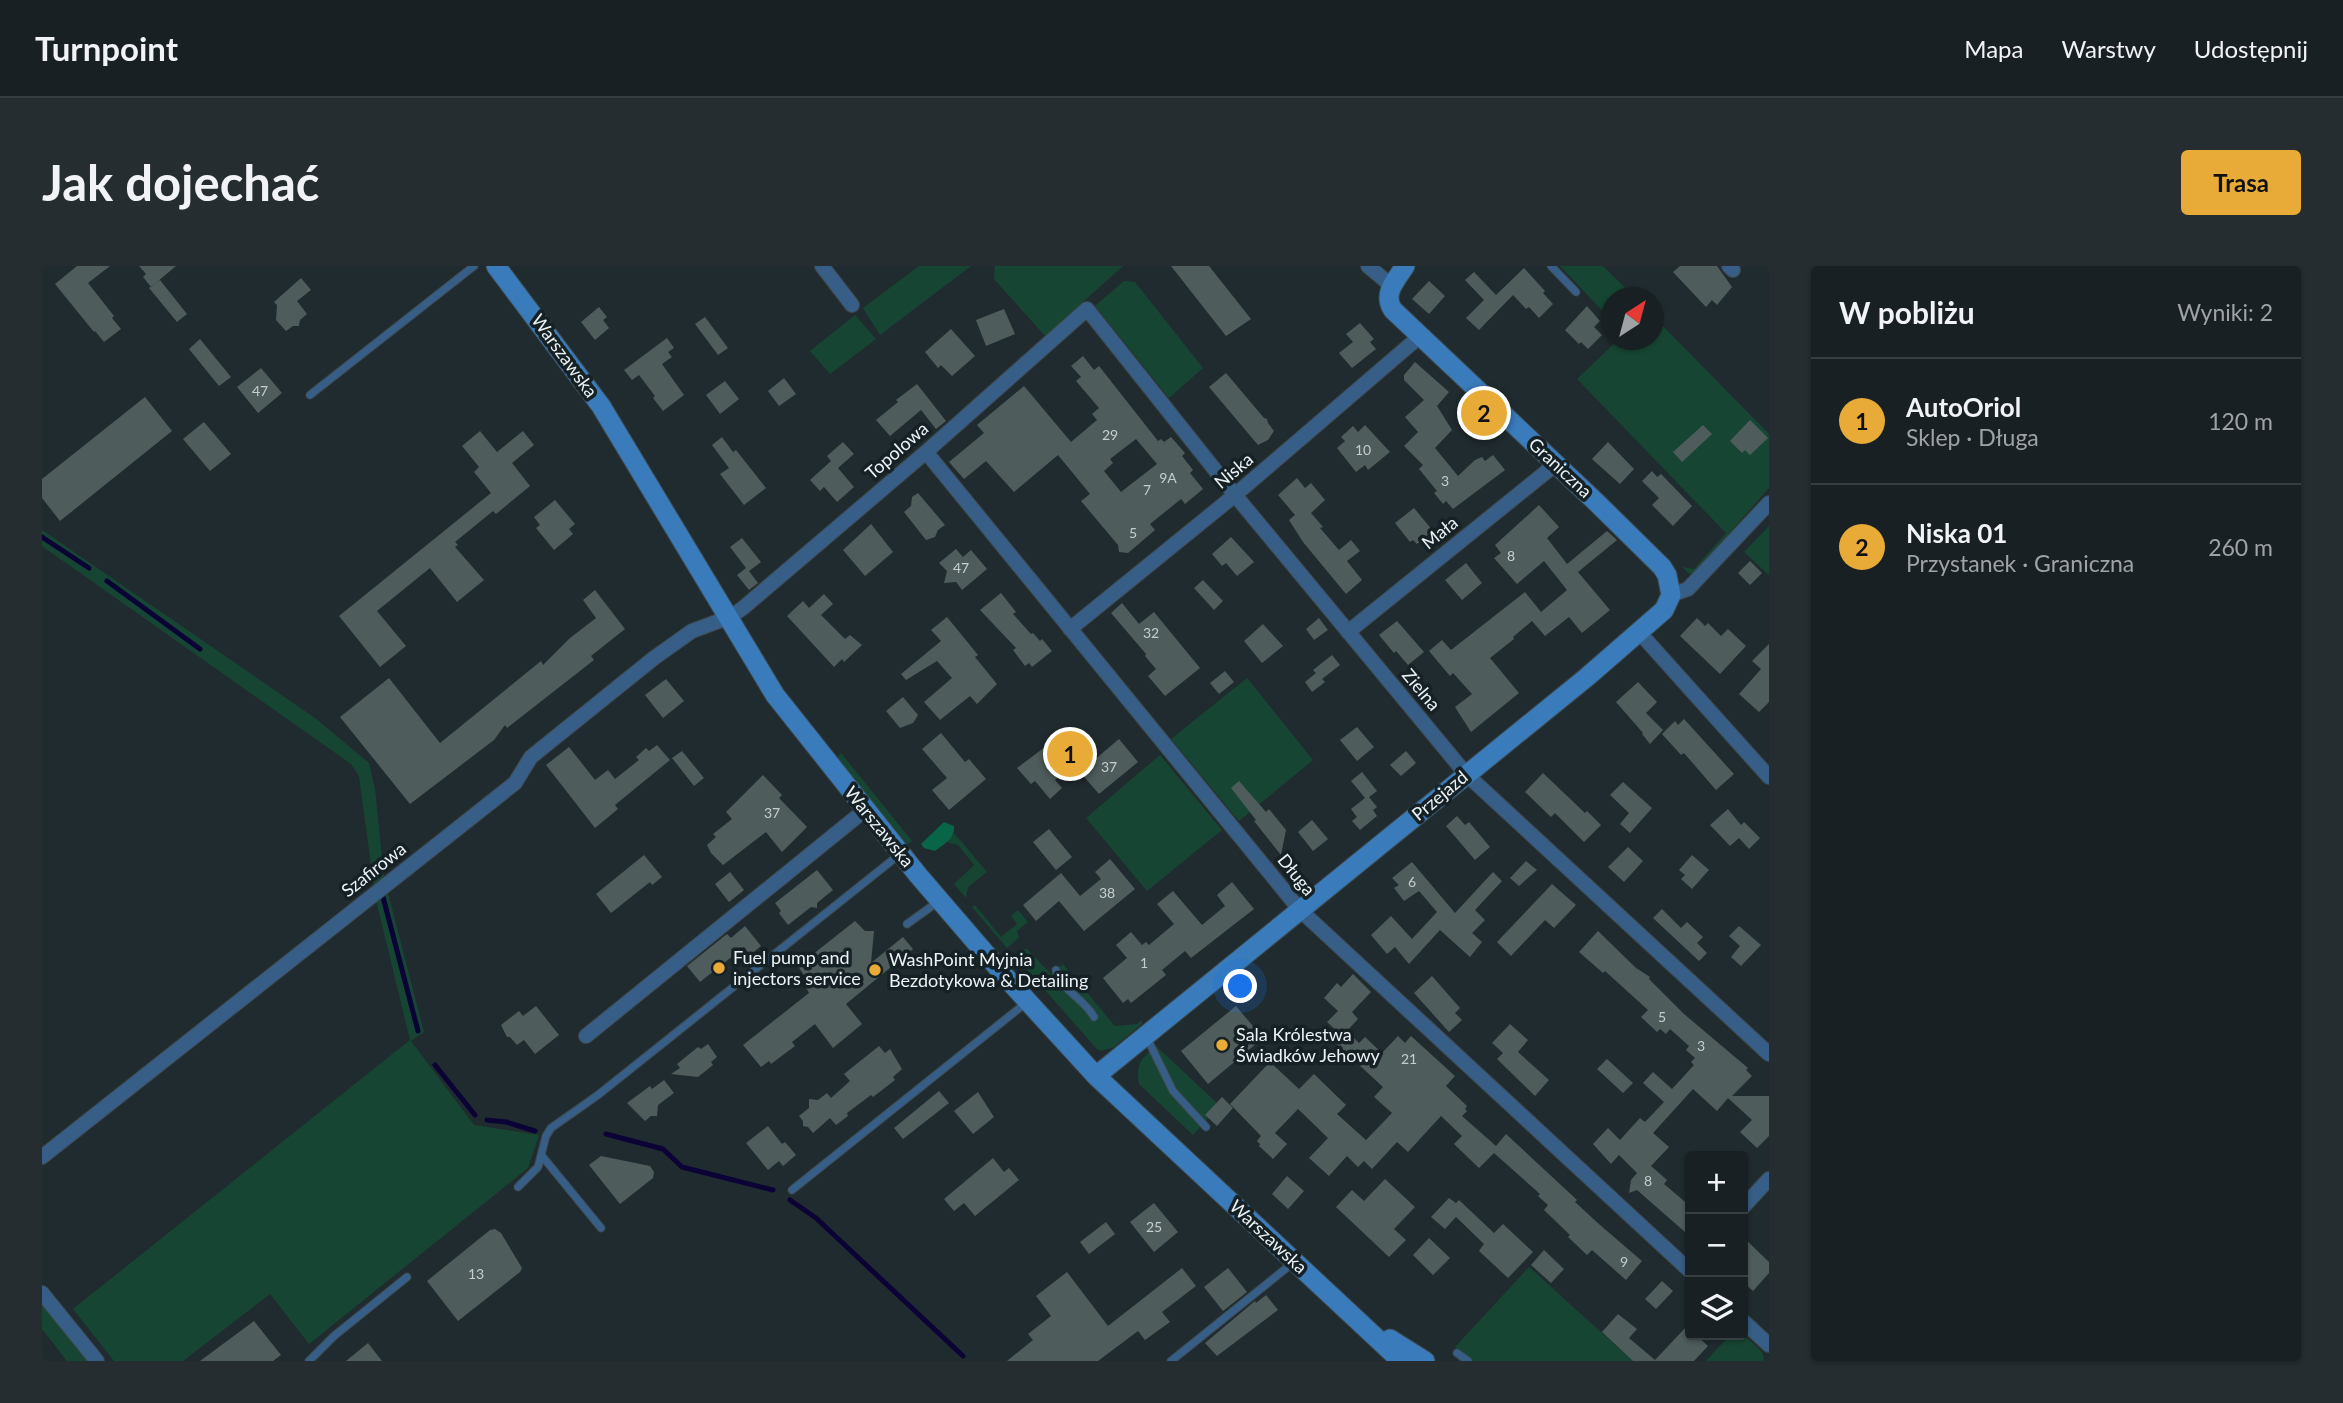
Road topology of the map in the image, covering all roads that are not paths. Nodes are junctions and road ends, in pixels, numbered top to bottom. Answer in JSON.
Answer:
{"nodes":[{"id":1,"x":474,"y":266,"type":"edge"},
{"id":2,"x":496,"y":266,"type":"edge"},
{"id":3,"x":822,"y":266,"type":"edge"},
{"id":4,"x":1368,"y":266,"type":"edge"},
{"id":5,"x":1405,"y":266,"type":"edge"},
{"id":6,"x":1551,"y":266,"type":"edge"},
{"id":7,"x":1392,"y":286,"type":"junction"},
{"id":8,"x":1576,"y":292,"type":"dead end"},
{"id":9,"x":852,"y":305,"type":"dead end"},
{"id":10,"x":1087,"y":309,"type":"joint"},
{"id":11,"x":1419,"y":337,"type":"junction"},
{"id":12,"x":310,"y":395,"type":"dead end"},
{"id":13,"x":926,"y":452,"type":"junction"},
{"id":14,"x":1556,"y":464,"type":"junction"},
{"id":15,"x":1235,"y":495,"type":"junction"},
{"id":16,"x":1769,"y":503,"type":"edge"},
{"id":17,"x":1671,"y":595,"type":"junction"},
{"id":18,"x":730,"y":617,"type":"junction"},
{"id":19,"x":1070,"y":629,"type":"junction"},
{"id":20,"x":1348,"y":632,"type":"junction"},
{"id":21,"x":1639,"y":632,"type":"junction"},
{"id":22,"x":1466,"y":774,"type":"junction"},
{"id":23,"x":1769,"y":776,"type":"edge"},
{"id":24,"x":865,"y":810,"type":"junction"},
{"id":25,"x":901,"y":854,"type":"junction"},
{"id":26,"x":940,"y":901,"type":"junction"},
{"id":27,"x":1300,"y":911,"type":"junction"},
{"id":28,"x":908,"y":924,"type":"dead end"},
{"id":29,"x":1056,"y":970,"type":"dead end"},
{"id":30,"x":1028,"y":1002,"type":"junction"},
{"id":31,"x":1094,"y":1017,"type":"dead end"},
{"id":32,"x":586,"y":1036,"type":"dead end"},
{"id":33,"x":1146,"y":1036,"type":"junction"},
{"id":34,"x":1769,"y":1055,"type":"edge"},
{"id":35,"x":1096,"y":1076,"type":"junction"},
{"id":36,"x":1206,"y":1126,"type":"dead end"},
{"id":37,"x":542,"y":1156,"type":"junction"},
{"id":38,"x":42,"y":1157,"type":"edge"},
{"id":39,"x":1769,"y":1179,"type":"edge"},
{"id":40,"x":518,"y":1187,"type":"dead end"},
{"id":41,"x":792,"y":1190,"type":"dead end"},
{"id":42,"x":1748,"y":1202,"type":"edge"},
{"id":43,"x":601,"y":1228,"type":"dead end"},
{"id":44,"x":1295,"y":1262,"type":"junction"},
{"id":45,"x":1685,"y":1263,"type":"edge"},
{"id":46,"x":407,"y":1277,"type":"dead end"},
{"id":47,"x":42,"y":1293,"type":"edge"},
{"id":48,"x":1351,"y":1315,"type":"junction"},
{"id":49,"x":1748,"y":1326,"type":"edge"},
{"id":50,"x":1769,"y":1345,"type":"edge"},
{"id":51,"x":1457,"y":1353,"type":"dead end"},
{"id":52,"x":97,"y":1361,"type":"edge"},
{"id":53,"x":309,"y":1361,"type":"edge"},
{"id":54,"x":1171,"y":1361,"type":"edge"},
{"id":55,"x":1401,"y":1361,"type":"edge"},
{"id":56,"x":1425,"y":1361,"type":"edge"},
{"id":57,"x":1468,"y":1361,"type":"edge"}],
"edges":[{"from":1,"to":12,"type":"lane"},
{"from":2,"to":18,"type":"main road","name":"Warszawska"},
{"from":3,"to":9,"type":"street"},
{"from":4,"to":7,"type":"street"},
{"from":5,"to":7,"type":"main road"},
{"from":6,"to":8,"type":"lane"},
{"from":7,"to":11,"type":"main road","name":"Graniczna"},
{"from":10,"to":13,"type":"street","name":"Topolowa"},
{"from":10,"to":15,"type":"street","name":"Zielna"},
{"from":11,"to":14,"type":"main road","name":"Graniczna"},
{"from":11,"to":15,"type":"street","name":"Niska"},
{"from":13,"to":18,"type":"street","name":"Topolowa"},
{"from":13,"to":19,"type":"street","name":"Długa"},
{"from":14,"to":17,"type":"main road","name":"Graniczna"},
{"from":14,"to":20,"type":"street","name":"Mała"},
{"from":15,"to":19,"type":"street","name":"Niska"},
{"from":15,"to":20,"type":"street","name":"Zielna"},
{"from":16,"to":17,"type":"street","name":"Przejazd"},
{"from":17,"to":21,"type":"main road","name":"Przejazd"},
{"from":18,"to":24,"type":"main road","name":"Warszawska"},
{"from":18,"to":38,"type":"street","name":"Szafirowa"},
{"from":19,"to":27,"type":"street","name":"Długa"},
{"from":20,"to":22,"type":"street","name":"Zielna"},
{"from":21,"to":22,"type":"main road","name":"Przejazd"},
{"from":21,"to":23,"type":"street"},
{"from":22,"to":27,"type":"main road","name":"Przejazd"},
{"from":22,"to":34,"type":"street","name":"Zielna"},
{"from":24,"to":25,"type":"main road","name":"Warszawska"},
{"from":24,"to":32,"type":"street"},
{"from":25,"to":26,"type":"main road","name":"Warszawska"},
{"from":25,"to":37,"type":"lane"},
{"from":26,"to":28,"type":"lane"},
{"from":26,"to":30,"type":"main road","name":"Warszawska"},
{"from":27,"to":33,"type":"main road","name":"Przejazd"},
{"from":27,"to":45,"type":"street","name":"Długa"},
{"from":29,"to":31,"type":"lane"},
{"from":30,"to":35,"type":"main road","name":"Warszawska"},
{"from":30,"to":41,"type":"lane"},
{"from":33,"to":35,"type":"main road","name":"Przejazd"},
{"from":33,"to":36,"type":"lane"},
{"from":35,"to":44,"type":"main road","name":"Warszawska"},
{"from":37,"to":40,"type":"lane"},
{"from":37,"to":43,"type":"lane"},
{"from":39,"to":42,"type":"street"},
{"from":44,"to":48,"type":"main road","name":"Warszawska"},
{"from":44,"to":54,"type":"lane"},
{"from":46,"to":53,"type":"lane"},
{"from":47,"to":52,"type":"street"},
{"from":48,"to":55,"type":"main road","name":"Warszawska"},
{"from":48,"to":56,"type":"main road","name":"Warszawska"},
{"from":49,"to":50,"type":"street"},
{"from":51,"to":57,"type":"lane"}]}
